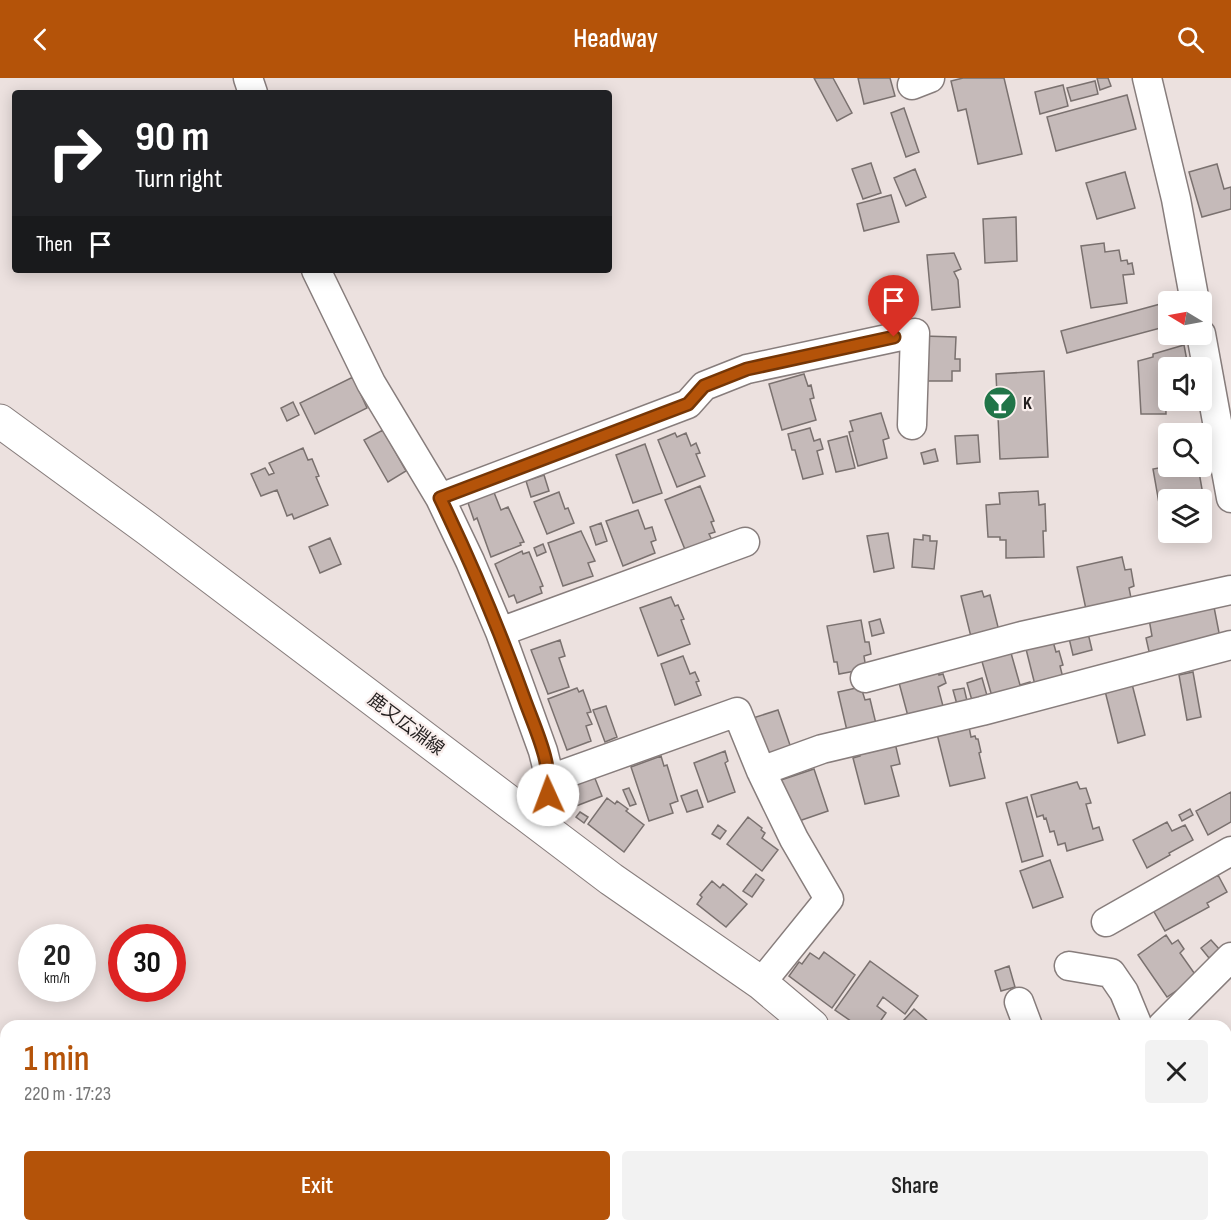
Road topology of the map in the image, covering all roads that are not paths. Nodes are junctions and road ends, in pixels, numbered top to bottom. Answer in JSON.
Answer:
{"nodes":[{"id":1,"x":1147,"y":78,"type":"edge"},
{"id":2,"x":317,"y":273,"type":"edge"},
{"id":3,"x":1193,"y":291,"type":"edge"},
{"id":4,"x":1203,"y":345,"type":"edge"},
{"id":5,"x":0,"y":421,"type":"edge"},
{"id":6,"x":912,"y":425,"type":"dead end"},
{"id":7,"x":440,"y":498,"type":"junction"},
{"id":8,"x":1231,"y":498,"type":"edge"},
{"id":9,"x":746,"y":542,"type":"dead end"},
{"id":10,"x":1231,"y":590,"type":"edge"},
{"id":11,"x":500,"y":632,"type":"junction"},
{"id":12,"x":1231,"y":645,"type":"edge"},
{"id":13,"x":865,"y":678,"type":"dead end"},
{"id":14,"x":762,"y":771,"type":"junction"},
{"id":15,"x":550,"y":779,"type":"junction"},
{"id":16,"x":543,"y":827,"type":"junction"},
{"id":17,"x":1231,"y":851,"type":"edge"},
{"id":18,"x":1106,"y":922,"type":"dead end"},
{"id":19,"x":1231,"y":957,"type":"edge"},
{"id":20,"x":1069,"y":966,"type":"dead end"},
{"id":21,"x":761,"y":983,"type":"junction"},
{"id":22,"x":805,"y":1020,"type":"edge"},
{"id":23,"x":1136,"y":1020,"type":"edge"},
{"id":24,"x":1168,"y":1020,"type":"edge"}],
"edges":[{"from":1,"to":3,"type":"street"},
{"from":2,"to":7,"type":"street"},
{"from":4,"to":8,"type":"street"},
{"from":5,"to":16,"type":"main road","name":"鹿又広淵線"},
{"from":6,"to":7,"type":"street"},
{"from":7,"to":11,"type":"street"},
{"from":9,"to":11,"type":"street"},
{"from":10,"to":13,"type":"street"},
{"from":11,"to":15,"type":"street"},
{"from":12,"to":14,"type":"street"},
{"from":14,"to":15,"type":"street"},
{"from":14,"to":21,"type":"street"},
{"from":15,"to":16,"type":"street"},
{"from":16,"to":21,"type":"main road","name":"鹿又広淵線"},
{"from":17,"to":18,"type":"street"},
{"from":19,"to":24,"type":"street"},
{"from":20,"to":23,"type":"street"},
{"from":21,"to":22,"type":"main road","name":"鹿又広淵線"}]}
